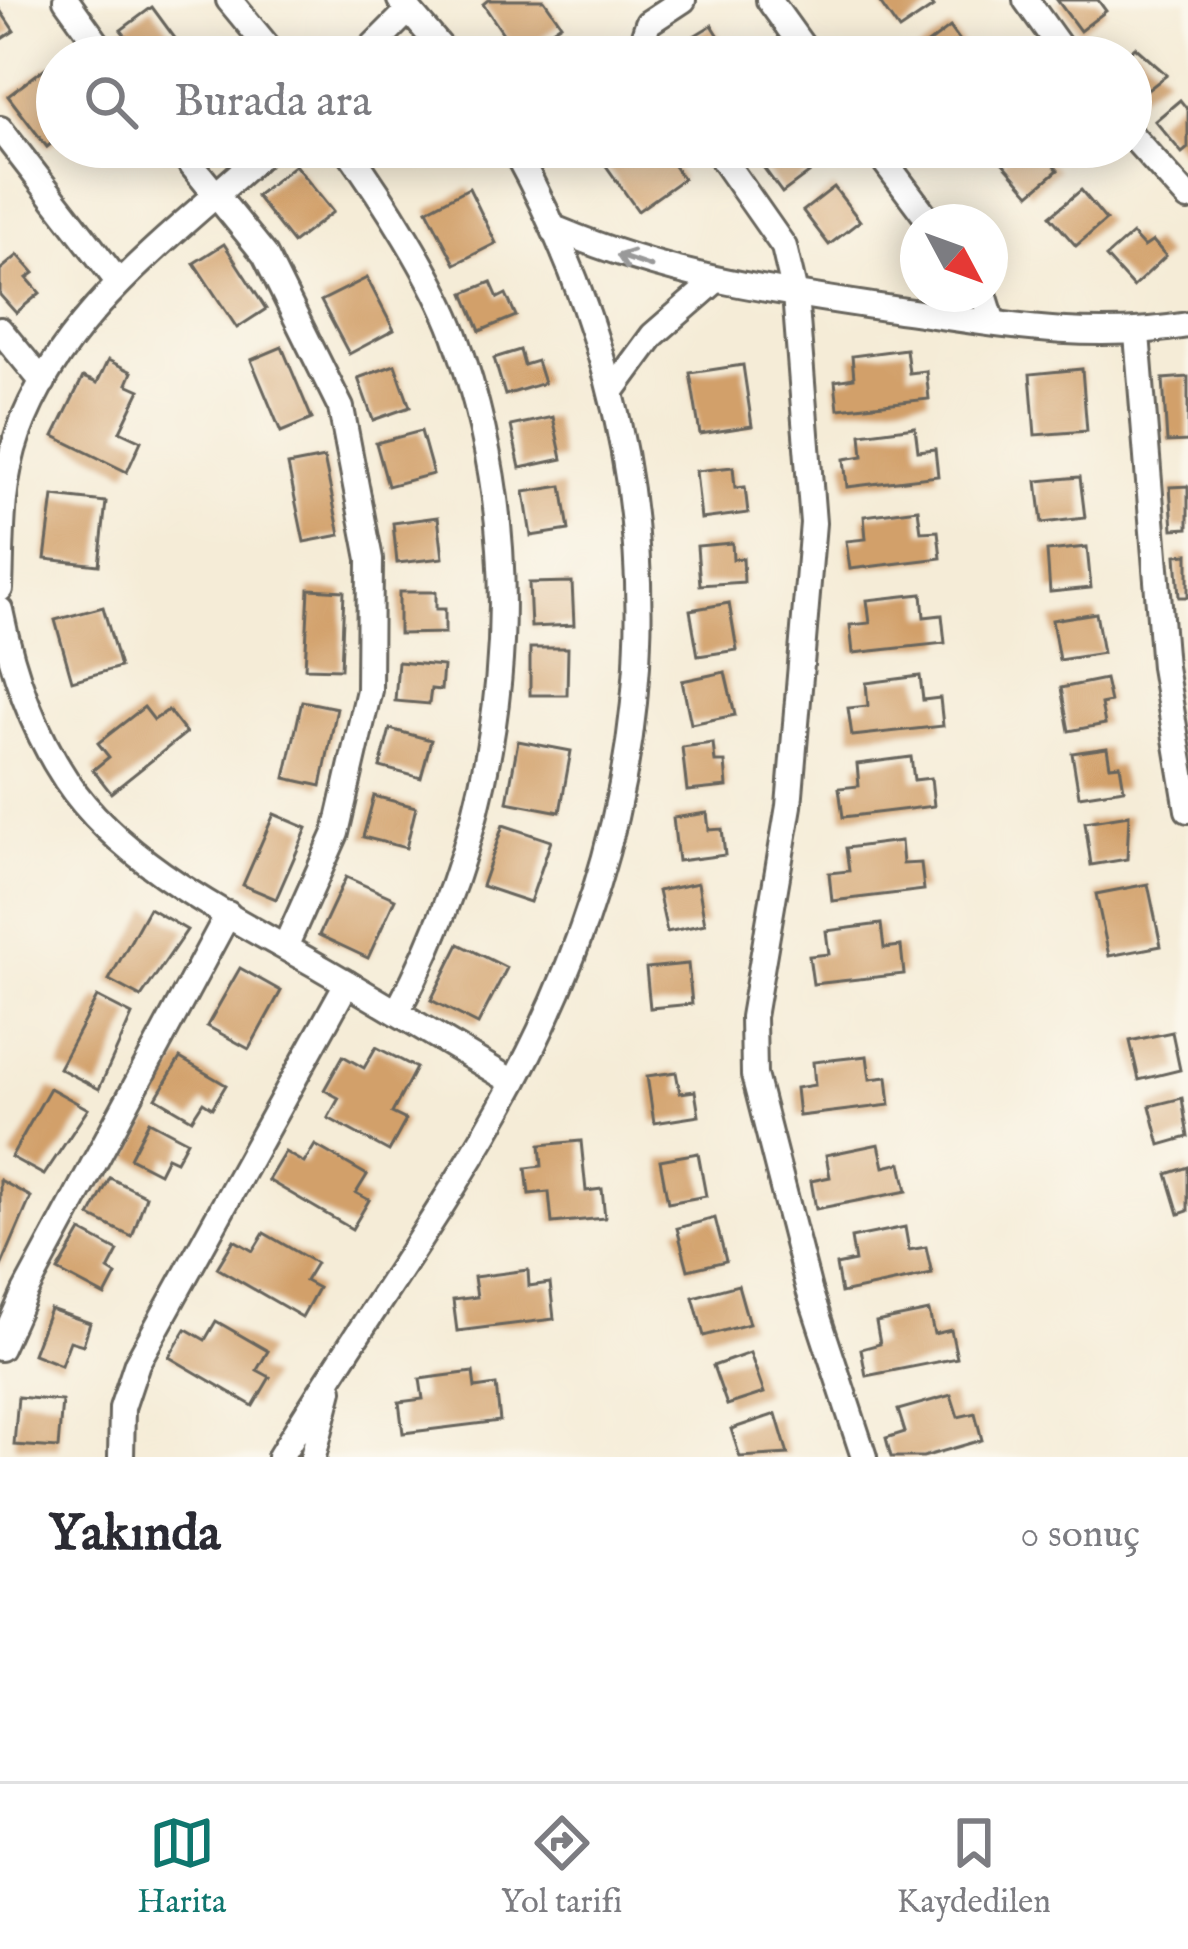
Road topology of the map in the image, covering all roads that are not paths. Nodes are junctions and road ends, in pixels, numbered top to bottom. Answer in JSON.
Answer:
{"nodes":[{"id":1,"x":66,"y":0,"type":"edge"},
{"id":2,"x":229,"y":0,"type":"edge"},
{"id":3,"x":683,"y":0,"type":"edge"},
{"id":4,"x":769,"y":0,"type":"edge"},
{"id":5,"x":1026,"y":0,"type":"edge"},
{"id":6,"x":404,"y":5,"type":"edge"},
{"id":7,"x":92,"y":36,"type":"edge"},
{"id":8,"x":259,"y":36,"type":"edge"},
{"id":9,"x":379,"y":36,"type":"edge"},
{"id":10,"x":431,"y":36,"type":"edge"},
{"id":11,"x":644,"y":36,"type":"edge"},
{"id":12,"x":795,"y":36,"type":"edge"},
{"id":13,"x":1052,"y":36,"type":"edge"},
{"id":14,"x":0,"y":129,"type":"edge"},
{"id":15,"x":1152,"y":158,"type":"edge"},
{"id":16,"x":193,"y":168,"type":"edge"},
{"id":17,"x":247,"y":168,"type":"edge"},
{"id":18,"x":361,"y":168,"type":"edge"},
{"id":19,"x":525,"y":168,"type":"edge"},
{"id":20,"x":729,"y":168,"type":"edge"},
{"id":21,"x":890,"y":168,"type":"edge"},
{"id":22,"x":216,"y":197,"type":"junction"},
{"id":23,"x":1188,"y":198,"type":"edge"},
{"id":24,"x":917,"y":204,"type":"edge"},
{"id":25,"x":559,"y":230,"type":"junction"},
{"id":26,"x":119,"y":283,"type":"junction"},
{"id":27,"x":713,"y":283,"type":"junction"},
{"id":28,"x":795,"y":294,"type":"junction"},
{"id":29,"x":990,"y":312,"type":"edge"},
{"id":30,"x":993,"y":323,"type":"junction"},
{"id":31,"x":1188,"y":326,"type":"edge"},
{"id":32,"x":0,"y":330,"type":"edge"},
{"id":33,"x":1137,"y":334,"type":"junction"},
{"id":34,"x":43,"y":382,"type":"junction"},
{"id":35,"x":614,"y":388,"type":"junction"},
{"id":36,"x":2,"y":498,"type":"edge"},
{"id":37,"x":0,"y":589,"type":"edge"},
{"id":38,"x":0,"y":610,"type":"edge"},
{"id":39,"x":1188,"y":810,"type":"edge"},
{"id":40,"x":228,"y":914,"type":"junction"},
{"id":41,"x":285,"y":947,"type":"junction"},
{"id":42,"x":347,"y":983,"type":"junction"},
{"id":43,"x":397,"y":1012,"type":"junction"},
{"id":44,"x":513,"y":1082,"type":"junction"},
{"id":45,"x":0,"y":1348,"type":"edge"},
{"id":46,"x":333,"y":1377,"type":"junction"},
{"id":47,"x":286,"y":1447,"type":"edge"},
{"id":48,"x":316,"y":1456,"type":"edge"},
{"id":49,"x":121,"y":1457,"type":"edge"},
{"id":50,"x":864,"y":1457,"type":"edge"}],
"edges":[{"from":1,"to":7,"type":"street"},
{"from":2,"to":8,"type":"street"},
{"from":3,"to":11,"type":"street"},
{"from":4,"to":12,"type":"street"},
{"from":5,"to":13,"type":"street"},
{"from":6,"to":9,"type":"street"},
{"from":6,"to":10,"type":"street"},
{"from":14,"to":26,"type":"street"},
{"from":15,"to":23,"type":"street"},
{"from":16,"to":22,"type":"street"},
{"from":17,"to":22,"type":"street"},
{"from":18,"to":43,"type":"street"},
{"from":19,"to":25,"type":"street"},
{"from":20,"to":28,"type":"street"},
{"from":21,"to":24,"type":"street"},
{"from":22,"to":26,"type":"street"},
{"from":22,"to":41,"type":"street"},
{"from":27,"to":25,"type":"street","one_way":true},
{"from":25,"to":35,"type":"street"},
{"from":26,"to":34,"type":"street"},
{"from":27,"to":28,"type":"street"},
{"from":27,"to":35,"type":"street"},
{"from":28,"to":30,"type":"street"},
{"from":28,"to":50,"type":"street"},
{"from":29,"to":30,"type":"street"},
{"from":30,"to":33,"type":"street"},
{"from":31,"to":33,"type":"street"},
{"from":32,"to":34,"type":"street"},
{"from":33,"to":39,"type":"street"},
{"from":34,"to":36,"type":"street"},
{"from":35,"to":44,"type":"street"},
{"from":36,"to":37,"type":"street"},
{"from":38,"to":40,"type":"street"},
{"from":40,"to":41,"type":"street"},
{"from":40,"to":45,"type":"street"},
{"from":41,"to":42,"type":"street"},
{"from":42,"to":43,"type":"street"},
{"from":42,"to":49,"type":"street"},
{"from":43,"to":44,"type":"street"},
{"from":44,"to":46,"type":"street"},
{"from":46,"to":47,"type":"street"},
{"from":46,"to":48,"type":"street"},
{"from":47,"to":48,"type":"street"}]}
